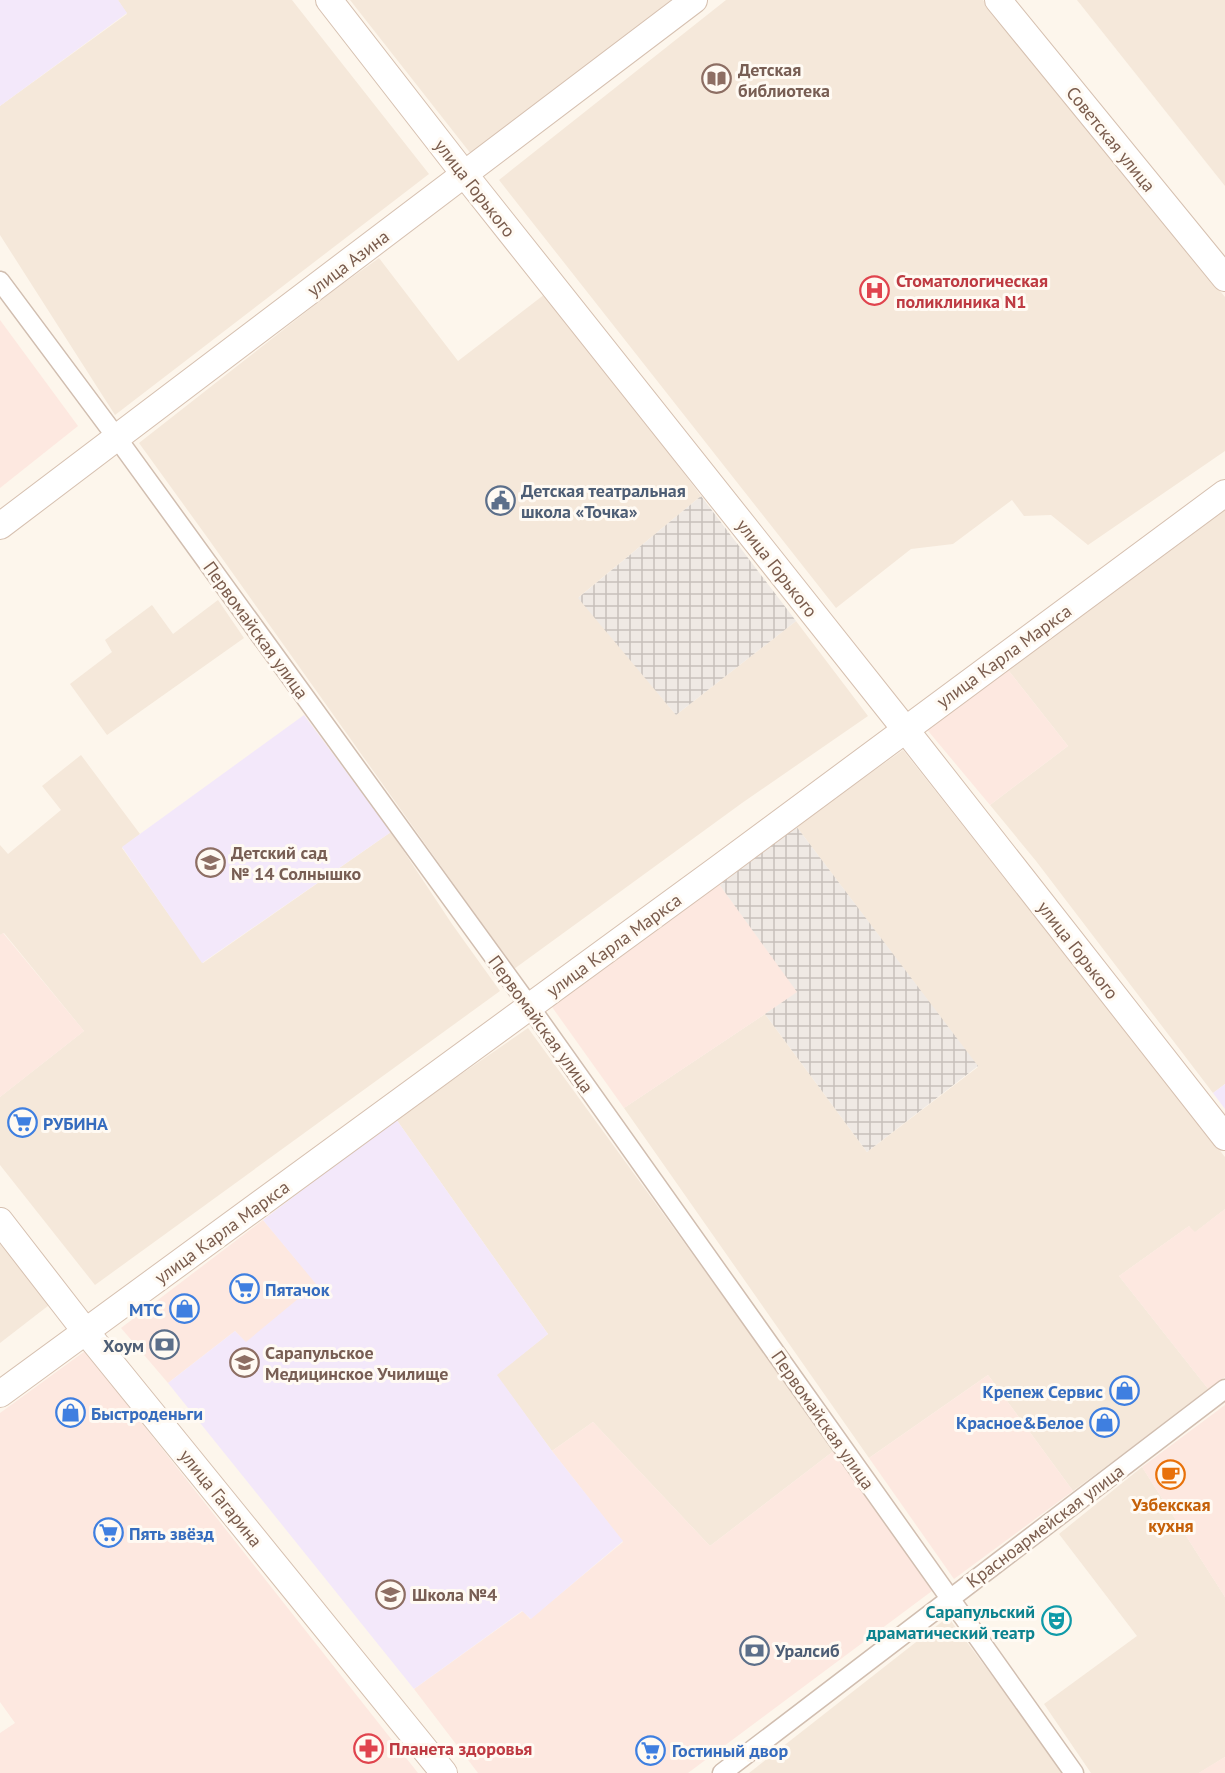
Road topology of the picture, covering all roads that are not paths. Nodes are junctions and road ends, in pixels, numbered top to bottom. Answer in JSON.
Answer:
{"nodes":[{"id":1,"x":329,"y":0,"type":"edge"},
{"id":2,"x":694,"y":0,"type":"edge"},
{"id":3,"x":998,"y":0,"type":"edge"},
{"id":4,"x":465,"y":175,"type":"junction"},
{"id":5,"x":1225,"y":278,"type":"edge"},
{"id":6,"x":0,"y":281,"type":"edge"},
{"id":7,"x":117,"y":438,"type":"junction"},
{"id":8,"x":1225,"y":493,"type":"edge"},
{"id":9,"x":0,"y":526,"type":"edge"},
{"id":10,"x":905,"y":729,"type":"junction"},
{"id":11,"x":530,"y":1006,"type":"junction"},
{"id":12,"x":1225,"y":1137,"type":"edge"},
{"id":13,"x":0,"y":1221,"type":"edge"},
{"id":14,"x":86,"y":1332,"type":"junction"},
{"id":15,"x":1225,"y":1389,"type":"edge"},
{"id":16,"x":0,"y":1394,"type":"edge"},
{"id":17,"x":950,"y":1599,"type":"junction"},
{"id":18,"x":444,"y":1773,"type":"edge"},
{"id":19,"x":722,"y":1773,"type":"edge"},
{"id":20,"x":1074,"y":1773,"type":"edge"}],
"edges":[{"from":1,"to":4,"type":"main road","name":"улица Горького"},
{"from":2,"to":4,"type":"main road","name":"улица Азина"},
{"from":3,"to":5,"type":"main road","name":"Советская улица"},
{"from":4,"to":7,"type":"main road","name":"улица Азина"},
{"from":4,"to":10,"type":"main road","name":"улица Горького"},
{"from":6,"to":7,"type":"street","name":"Первомайская улица"},
{"from":7,"to":9,"type":"main road","name":"улица Азина"},
{"from":7,"to":11,"type":"street","name":"Первомайская улица"},
{"from":8,"to":10,"type":"main road","name":"улица Карла Маркса"},
{"from":10,"to":11,"type":"main road","name":"улица Карла Маркса"},
{"from":10,"to":12,"type":"main road","name":"улица Горького"},
{"from":11,"to":14,"type":"main road","name":"улица Карла Маркса"},
{"from":11,"to":17,"type":"street","name":"Первомайская улица"},
{"from":13,"to":14,"type":"main road","name":"улица Гагарина"},
{"from":14,"to":16,"type":"main road","name":"улица Карла Маркса"},
{"from":14,"to":18,"type":"main road","name":"улица Гагарина"},
{"from":15,"to":17,"type":"street","name":"Красноармейская улица"},
{"from":17,"to":19,"type":"street","name":"Красноармейская улица"},
{"from":17,"to":20,"type":"street","name":"Первомайская улица"}]}
